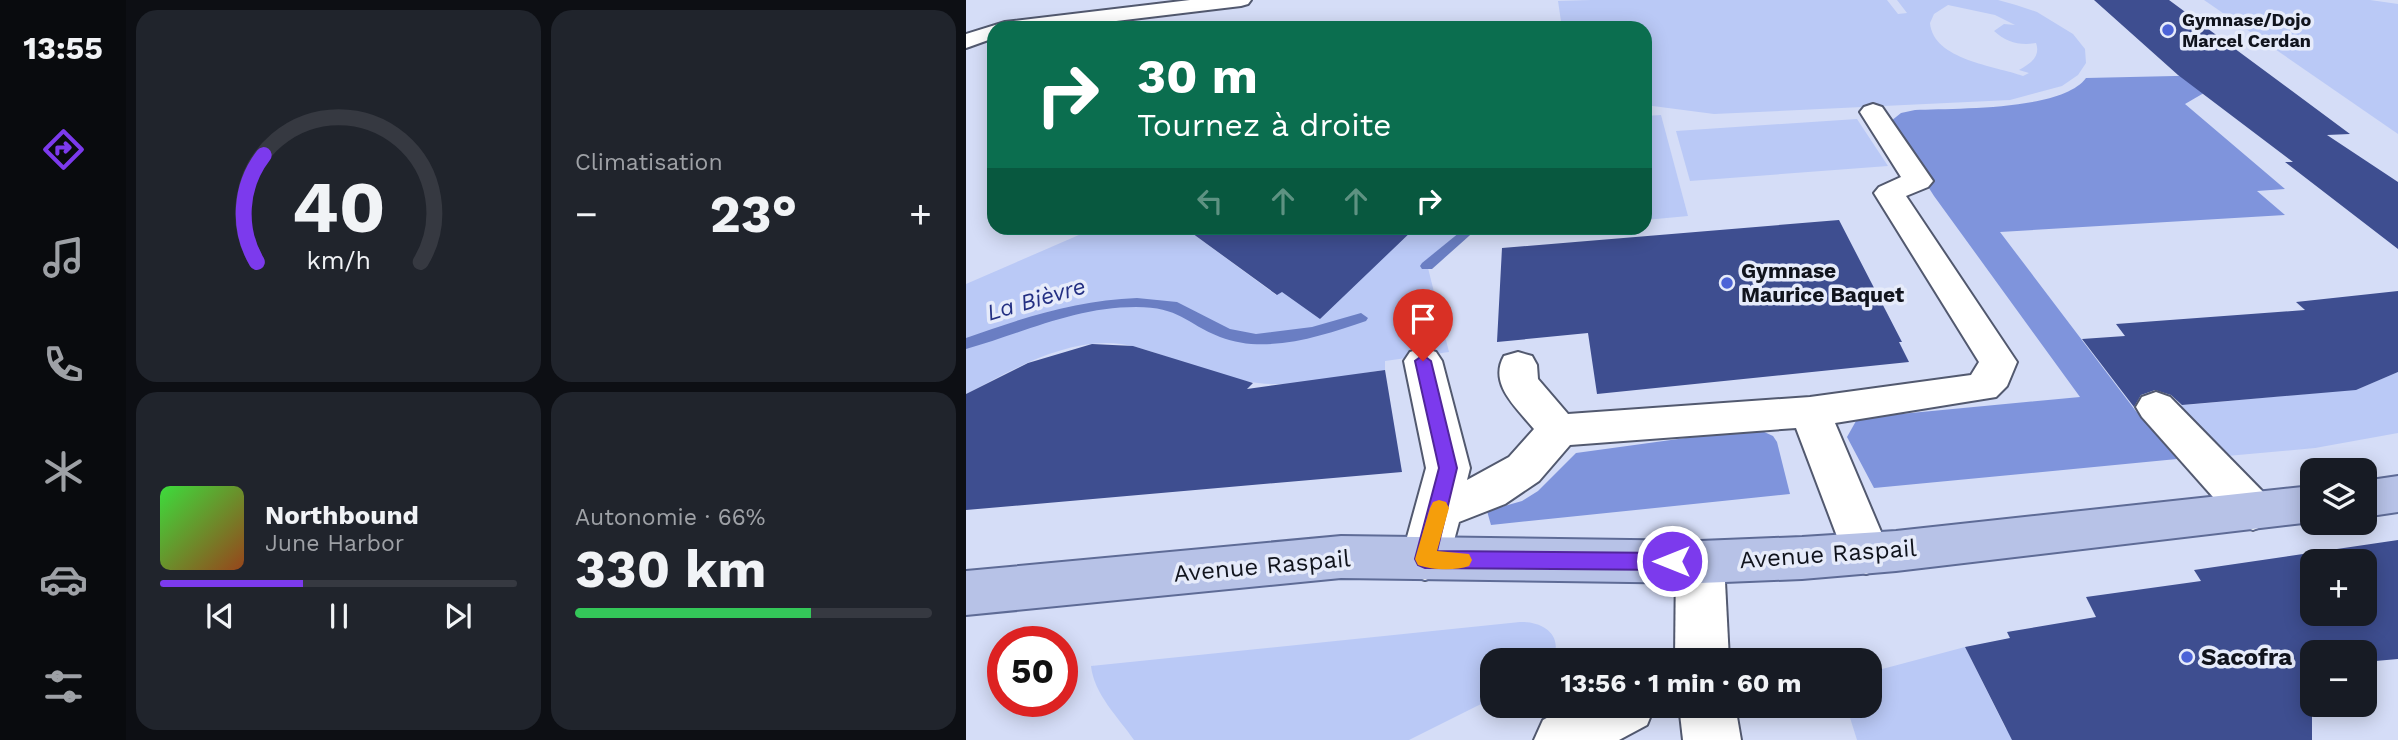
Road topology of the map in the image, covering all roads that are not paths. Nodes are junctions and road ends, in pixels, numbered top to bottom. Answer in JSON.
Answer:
{"nodes":[{"id":1,"x":1241,"y":0,"type":"edge"},
{"id":2,"x":1108,"y":21,"type":"edge"},
{"id":3,"x":1873,"y":112,"type":"dead end"},
{"id":4,"x":1423,"y":361,"type":"dead end"},
{"id":5,"x":1518,"y":365,"type":"dead end"},
{"id":6,"x":2155,"y":407,"type":"dead end"},
{"id":7,"x":1810,"y":412,"type":"junction"},
{"id":8,"x":1558,"y":429,"type":"junction"},
{"id":9,"x":2398,"y":494,"type":"edge"},
{"id":10,"x":2377,"y":497,"type":"edge"},
{"id":11,"x":2300,"y":505,"type":"edge"},
{"id":12,"x":1439,"y":510,"type":"junction"},
{"id":13,"x":2253,"y":511,"type":"junction"},
{"id":14,"x":1866,"y":553,"type":"junction"},
{"id":15,"x":1425,"y":559,"type":"junction"},
{"id":16,"x":1700,"y":562,"type":"junction"},
{"id":17,"x":966,"y":593,"type":"edge"},
{"id":18,"x":1702,"y":648,"type":"edge"},
{"id":19,"x":1603,"y":718,"type":"edge"},
{"id":20,"x":1709,"y":718,"type":"edge"},
{"id":21,"x":1563,"y":740,"type":"edge"},
{"id":22,"x":1712,"y":740,"type":"edge"}],
"edges":[{"from":1,"to":2,"type":"street"},
{"from":3,"to":7,"type":"street"},
{"from":4,"to":12,"type":"street"},
{"from":5,"to":8,"type":"street"},
{"from":6,"to":13,"type":"street"},
{"from":7,"to":8,"type":"street"},
{"from":7,"to":14,"type":"street"},
{"from":8,"to":12,"type":"street"},
{"from":9,"to":10,"type":"main road"},
{"from":11,"to":13,"type":"main road","name":"Avenue Raspail"},
{"from":12,"to":15,"type":"street"},
{"from":13,"to":14,"type":"main road","name":"Avenue Raspail"},
{"from":14,"to":16,"type":"main road","name":"Avenue Raspail"},
{"from":15,"to":16,"type":"main road","name":"Avenue Raspail"},
{"from":15,"to":17,"type":"main road","name":"Avenue Raspail"},
{"from":16,"to":18,"type":"street"},
{"from":19,"to":21,"type":"street"},
{"from":20,"to":22,"type":"street"}]}
